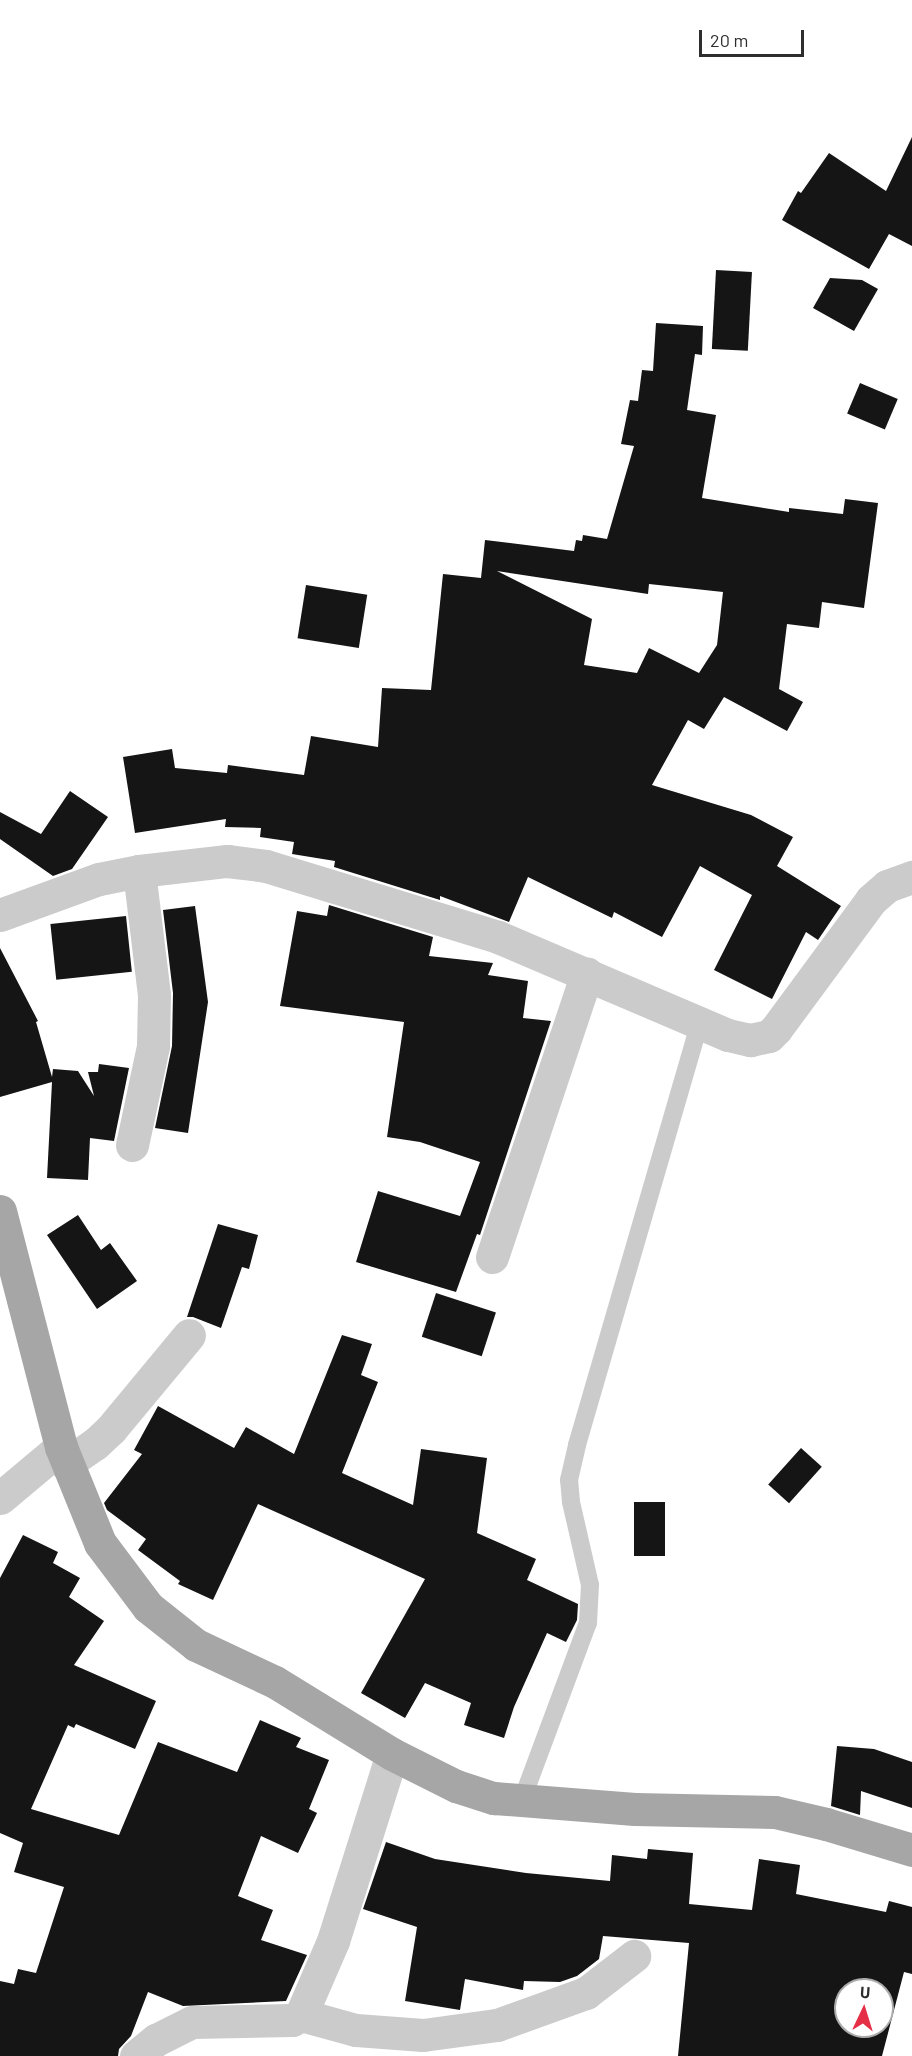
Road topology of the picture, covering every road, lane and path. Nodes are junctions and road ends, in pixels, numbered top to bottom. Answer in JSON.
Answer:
{"nodes":[{"id":1,"x":139,"y":871,"type":"junction"},
{"id":2,"x":912,"y":877,"type":"edge"},
{"id":3,"x":0,"y":915,"type":"edge"},
{"id":4,"x":587,"y":973,"type":"junction"},
{"id":5,"x":700,"y":1023,"type":"junction"},
{"id":6,"x":132,"y":1145,"type":"dead end"},
{"id":7,"x":0,"y":1212,"type":"edge"},
{"id":8,"x":492,"y":1257,"type":"dead end"},
{"id":9,"x":189,"y":1335,"type":"dead end"},
{"id":10,"x":64,"y":1456,"type":"junction"},
{"id":11,"x":0,"y":1498,"type":"edge"},
{"id":12,"x":392,"y":1754,"type":"junction"},
{"id":13,"x":522,"y":1800,"type":"junction"},
{"id":14,"x":912,"y":1850,"type":"edge"},
{"id":15,"x":634,"y":1956,"type":"dead end"},
{"id":16,"x":302,"y":2015,"type":"junction"},
{"id":17,"x":136,"y":2056,"type":"edge"}],
"edges":[{"from":1,"to":3,"type":"street"},
{"from":1,"to":4,"type":"street"},
{"from":1,"to":6,"type":"street"},
{"from":2,"to":5,"type":"street"},
{"from":4,"to":5,"type":"street"},
{"from":4,"to":8,"type":"street"},
{"from":5,"to":13,"type":"lane"},
{"from":7,"to":10,"type":"main road"},
{"from":9,"to":10,"type":"street"},
{"from":10,"to":11,"type":"street"},
{"from":10,"to":12,"type":"main road"},
{"from":12,"to":13,"type":"main road"},
{"from":12,"to":16,"type":"street"},
{"from":13,"to":14,"type":"main road"},
{"from":15,"to":16,"type":"street"},
{"from":16,"to":17,"type":"street"}]}
